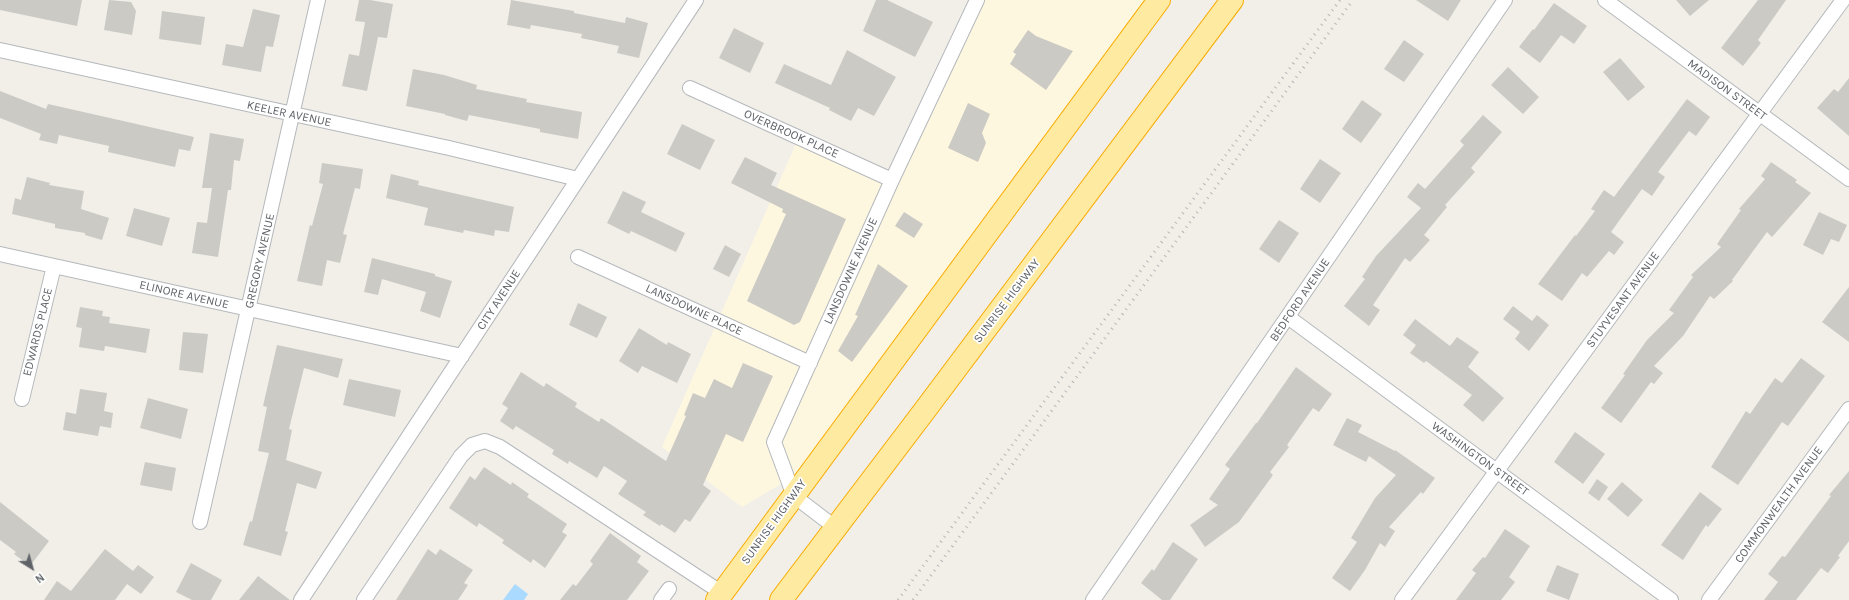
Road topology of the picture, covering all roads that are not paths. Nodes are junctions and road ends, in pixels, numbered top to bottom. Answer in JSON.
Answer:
{"nodes":[{"id":1,"x":318,"y":0,"type":"edge"},
{"id":2,"x":696,"y":0,"type":"edge"},
{"id":3,"x":977,"y":0,"type":"edge"},
{"id":4,"x":1159,"y":0,"type":"edge"},
{"id":5,"x":1232,"y":0,"type":"edge"},
{"id":6,"x":1505,"y":0,"type":"edge"},
{"id":7,"x":1605,"y":0,"type":"edge"},
{"id":8,"x":1843,"y":0,"type":"edge"},
{"id":9,"x":0,"y":50,"type":"edge"},
{"id":10,"x":690,"y":88,"type":"dead end"},
{"id":11,"x":1760,"y":114,"type":"junction"},
{"id":12,"x":293,"y":115,"type":"junction"},
{"id":13,"x":578,"y":179,"type":"junction"},
{"id":14,"x":1849,"y":179,"type":"edge"},
{"id":15,"x":892,"y":180,"type":"junction"},
{"id":16,"x":0,"y":254,"type":"edge"},
{"id":17,"x":578,"y":257,"type":"dead end"},
{"id":18,"x":54,"y":266,"type":"junction"},
{"id":19,"x":249,"y":310,"type":"junction"},
{"id":20,"x":1288,"y":317,"type":"junction"},
{"id":21,"x":462,"y":356,"type":"junction"},
{"id":22,"x":810,"y":362,"type":"junction"},
{"id":23,"x":22,"y":399,"type":"dead end"},
{"id":24,"x":1849,"y":409,"type":"edge"},
{"id":25,"x":1496,"y":471,"type":"junction"},
{"id":26,"x":794,"y":496,"type":"junction"},
{"id":27,"x":200,"y":522,"type":"dead end"},
{"id":28,"x":836,"y":528,"type":"junction"},
{"id":29,"x":720,"y":596,"type":"edge"},
{"id":30,"x":301,"y":600,"type":"edge"},
{"id":31,"x":364,"y":600,"type":"edge"},
{"id":32,"x":781,"y":600,"type":"edge"},
{"id":33,"x":1093,"y":600,"type":"edge"},
{"id":34,"x":1402,"y":600,"type":"edge"},
{"id":35,"x":1671,"y":600,"type":"edge"},
{"id":36,"x":1710,"y":600,"type":"edge"}],
"edges":[{"from":1,"to":12,"type":"street","name":"GREGORY AVENUE"},
{"from":2,"to":13,"type":"street","name":"CITY AVENUE"},
{"from":3,"to":15,"type":"street","name":"LANSDOWNE AVENUE"},
{"from":4,"to":26,"type":"highway","name":"SUNRISE HIGHWAY"},
{"from":5,"to":28,"type":"highway","name":"SUNRISE HIGHWAY"},
{"from":6,"to":20,"type":"street","name":"BEDFORD AVENUE"},
{"from":7,"to":11,"type":"street","name":"MADISON STREET"},
{"from":8,"to":11,"type":"street","name":"STUYVESANT AVENUE"},
{"from":9,"to":12,"type":"street","name":"KEELER AVENUE"},
{"from":10,"to":15,"type":"street","name":"OVERBROOK PLACE"},
{"from":11,"to":14,"type":"street","name":"MADISON STREET"},
{"from":11,"to":25,"type":"street","name":"STUYVESANT AVENUE"},
{"from":12,"to":13,"type":"street","name":"KEELER AVENUE"},
{"from":12,"to":19,"type":"street","name":"GREGORY AVENUE"},
{"from":13,"to":21,"type":"street","name":"CITY AVENUE"},
{"from":15,"to":22,"type":"street","name":"LANSDOWNE AVENUE"},
{"from":16,"to":18,"type":"street","name":"ELINORE AVENUE"},
{"from":17,"to":22,"type":"street","name":"LANSDOWNE PLACE"},
{"from":18,"to":19,"type":"street","name":"ELINORE AVENUE"},
{"from":18,"to":23,"type":"street","name":"EDWARDS PLACE"},
{"from":19,"to":21,"type":"street","name":"ELINORE AVENUE"},
{"from":19,"to":27,"type":"street","name":"GREGORY AVENUE"},
{"from":20,"to":25,"type":"street","name":"WASHINGTON STREET"},
{"from":20,"to":33,"type":"street","name":"BEDFORD AVENUE"},
{"from":21,"to":30,"type":"street","name":"CITY AVENUE"},
{"from":22,"to":26,"type":"street","name":"LANSDOWNE AVENUE"},
{"from":24,"to":36,"type":"street","name":"COMMONWEALTH AVENUE"},
{"from":25,"to":34,"type":"street","name":"STUYVESANT AVENUE"},
{"from":25,"to":35,"type":"street","name":"WASHINGTON STREET"},
{"from":26,"to":28,"type":"street"},
{"from":26,"to":29,"type":"highway","name":"SUNRISE HIGHWAY"},
{"from":28,"to":32,"type":"highway","name":"SUNRISE HIGHWAY"},
{"from":29,"to":31,"type":"street"}]}
